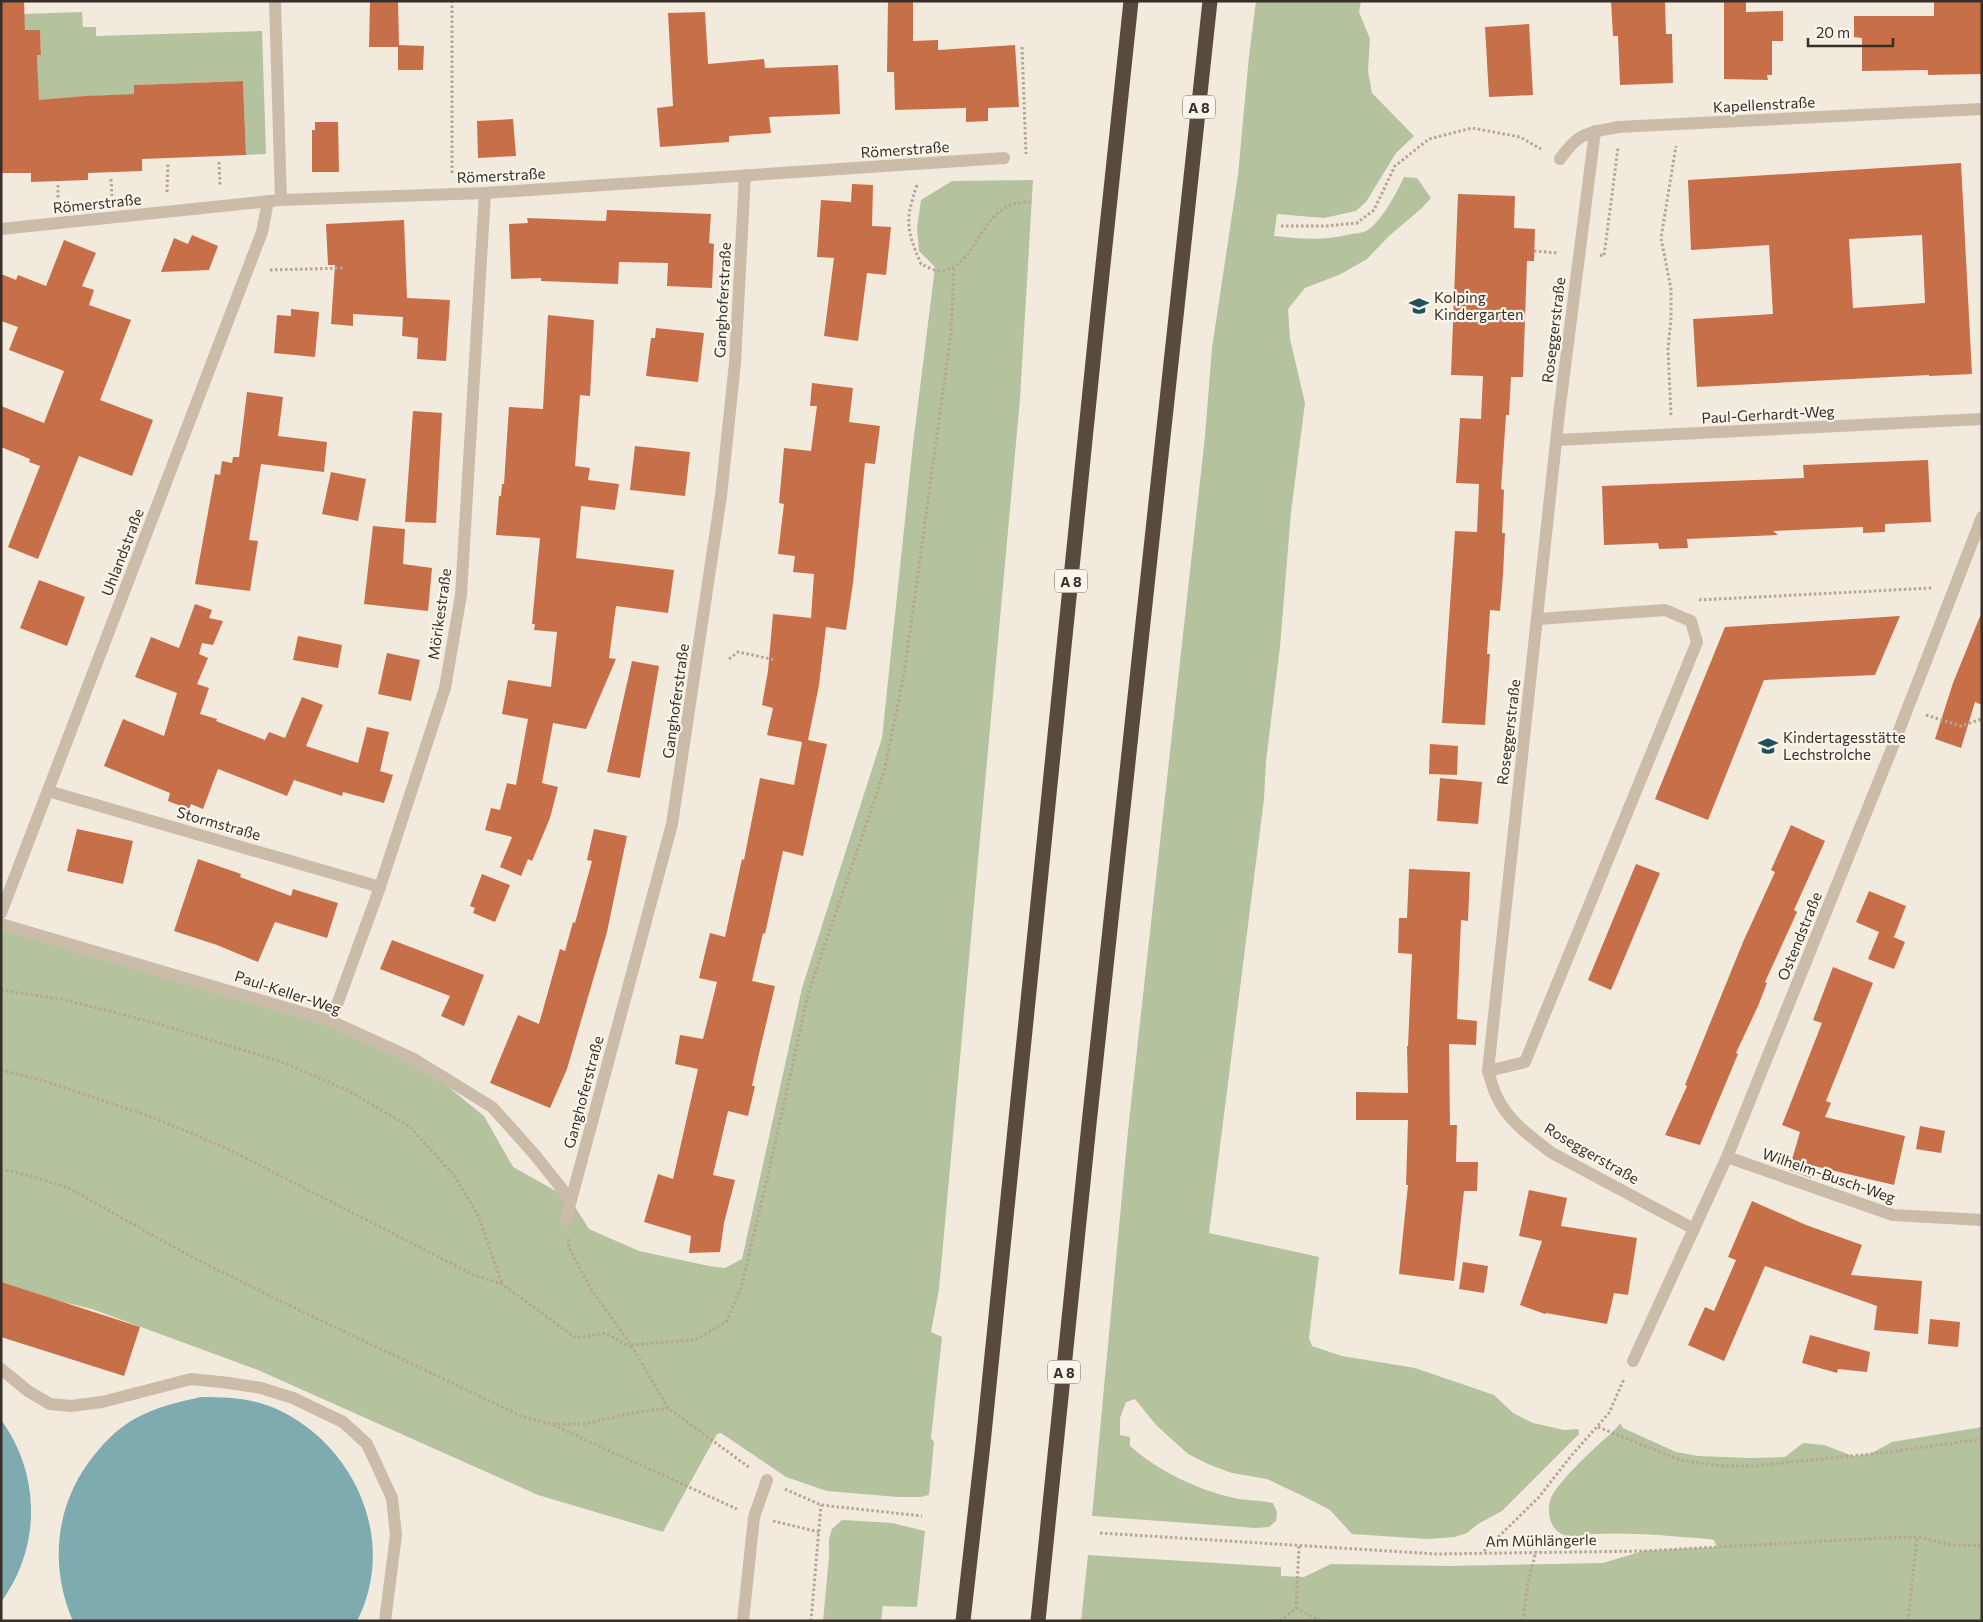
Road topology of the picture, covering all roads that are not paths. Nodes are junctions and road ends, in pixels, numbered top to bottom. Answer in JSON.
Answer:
{"nodes":[{"id":1,"x":275,"y":1,"type":"edge"},
{"id":2,"x":1131,"y":1,"type":"edge"},
{"id":3,"x":1210,"y":1,"type":"edge"},
{"id":4,"x":1982,"y":110,"type":"edge"},
{"id":5,"x":1595,"y":131,"type":"junction"},
{"id":6,"x":1004,"y":158,"type":"road end"},
{"id":7,"x":1560,"y":159,"type":"road end"},
{"id":8,"x":745,"y":175,"type":"junction"},
{"id":9,"x":485,"y":193,"type":"junction"},
{"id":10,"x":281,"y":200,"type":"junction"},
{"id":11,"x":268,"y":202,"type":"junction"},
{"id":12,"x":1,"y":229,"type":"edge"},
{"id":13,"x":1982,"y":419,"type":"edge"},
{"id":14,"x":1556,"y":440,"type":"junction"},
{"id":15,"x":1982,"y":517,"type":"edge"},
{"id":16,"x":1538,"y":618,"type":"junction"},
{"id":17,"x":48,"y":791,"type":"junction"},
{"id":18,"x":380,"y":887,"type":"junction"},
{"id":19,"x":1,"y":913,"type":"edge"},
{"id":20,"x":1,"y":924,"type":"edge"},
{"id":21,"x":331,"y":1021,"type":"junction"},
{"id":22,"x":1488,"y":1071,"type":"junction"},
{"id":23,"x":1728,"y":1157,"type":"junction"},
{"id":24,"x":570,"y":1199,"type":"junction"},
{"id":25,"x":566,"y":1219,"type":"road end"},
{"id":26,"x":1982,"y":1220,"type":"edge"},
{"id":27,"x":1694,"y":1229,"type":"junction"},
{"id":28,"x":1633,"y":1362,"type":"road end"},
{"id":29,"x":1,"y":1369,"type":"edge"},
{"id":30,"x":767,"y":1480,"type":"road end"},
{"id":31,"x":385,"y":1621,"type":"edge"},
{"id":32,"x":743,"y":1621,"type":"edge"},
{"id":33,"x":963,"y":1621,"type":"edge"},
{"id":34,"x":1038,"y":1621,"type":"edge"}],
"edges":[{"from":1,"to":10,"type":"street"},
{"from":2,"to":33,"type":"highway","number":"A 8"},
{"from":3,"to":34,"type":"highway","number":"A 8"},
{"from":4,"to":5,"type":"street","name":"Kapellenstraße"},
{"from":5,"to":7,"type":"street","name":"Kapellenstraße"},
{"from":5,"to":14,"type":"street","name":"Roseggerstraße"},
{"from":6,"to":8,"type":"street","name":"Römerstraße"},
{"from":8,"to":9,"type":"street","name":"Römerstraße"},
{"from":8,"to":24,"type":"street","name":"Ganghoferstraße"},
{"from":9,"to":10,"type":"street","name":"Römerstraße"},
{"from":9,"to":18,"type":"street","name":"Mörikestraße"},
{"from":10,"to":11,"type":"street","name":"Römerstraße"},
{"from":11,"to":12,"type":"street","name":"Römerstraße"},
{"from":11,"to":17,"type":"street","name":"Uhlandstraße"},
{"from":13,"to":14,"type":"street","name":"Paul-Gerhardt-Weg"},
{"from":14,"to":16,"type":"street","name":"Roseggerstraße"},
{"from":15,"to":23,"type":"street","name":"Ostendstraße"},
{"from":16,"to":22,"type":"street","name":"Roseggerstraße"},
{"from":16,"to":22,"type":"street"},
{"from":17,"to":18,"type":"street","name":"Stormstraße"},
{"from":17,"to":19,"type":"street","name":"Uhlandstraße"},
{"from":18,"to":21,"type":"street","name":"Mörikestraße"},
{"from":20,"to":21,"type":"street","name":"Paul-Keller-Weg"},
{"from":21,"to":24,"type":"street","name":"Paul-Keller-Weg"},
{"from":22,"to":27,"type":"street","name":"Roseggerstraße"},
{"from":23,"to":26,"type":"street","name":"Wilhelm-Busch-Weg"},
{"from":23,"to":27,"type":"street","name":"Ostendstraße"},
{"from":24,"to":25,"type":"street","name":"Ganghoferstraße"},
{"from":27,"to":28,"type":"street","name":"Ostendstraße"},
{"from":29,"to":31,"type":"street"},
{"from":30,"to":32,"type":"street"}]}
